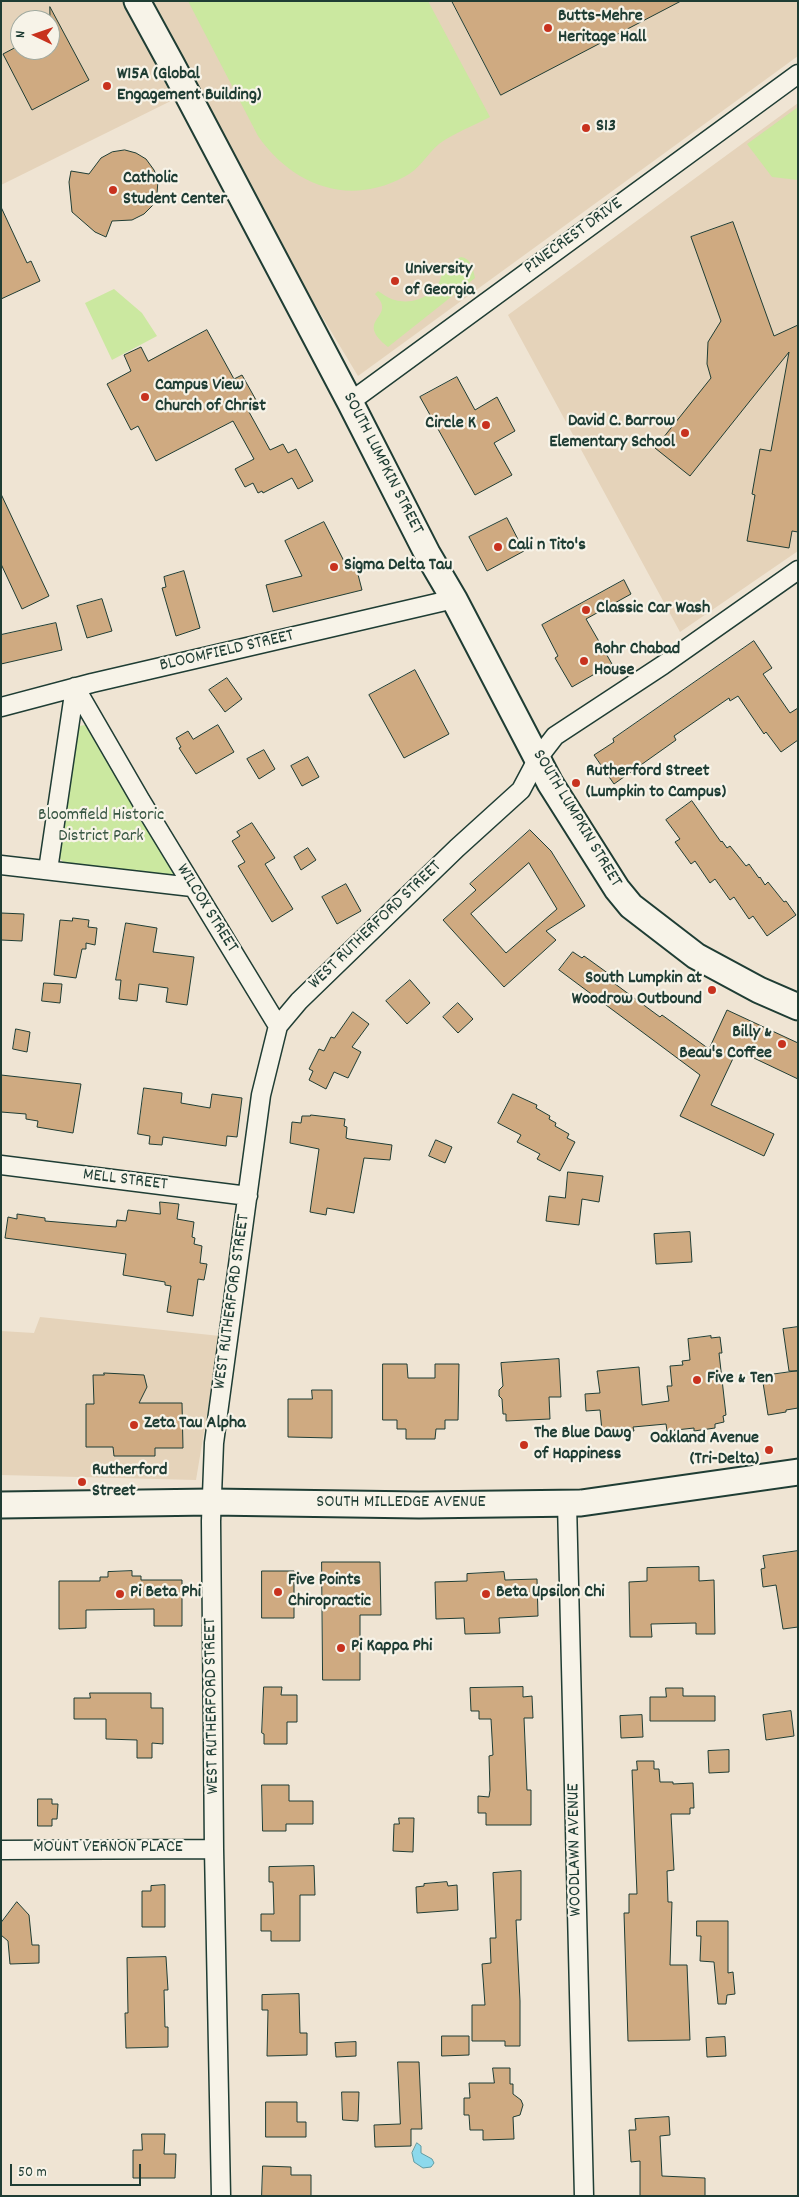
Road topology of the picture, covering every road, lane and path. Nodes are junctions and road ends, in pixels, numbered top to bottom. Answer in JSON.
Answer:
{"nodes":[{"id":1,"x":137,"y":1,"type":"edge"},
{"id":2,"x":798,"y":74,"type":"edge"},
{"id":3,"x":350,"y":402,"type":"junction"},
{"id":4,"x":798,"y":570,"type":"edge"},
{"id":5,"x":454,"y":600,"type":"junction"},
{"id":6,"x":75,"y":687,"type":"junction"},
{"id":7,"x":1,"y":707,"type":"edge"},
{"id":8,"x":538,"y":758,"type":"junction"},
{"id":9,"x":1,"y":866,"type":"edge"},
{"id":10,"x":48,"y":870,"type":"junction"},
{"id":11,"x":192,"y":886,"type":"junction"},
{"id":12,"x":798,"y":1007,"type":"edge"},
{"id":13,"x":278,"y":1026,"type":"junction"},
{"id":14,"x":1,"y":1165,"type":"edge"},
{"id":15,"x":248,"y":1196,"type":"junction"},
{"id":16,"x":798,"y":1472,"type":"edge"},
{"id":17,"x":211,"y":1502,"type":"junction"},
{"id":18,"x":568,"y":1503,"type":"junction"},
{"id":19,"x":1,"y":1505,"type":"edge"},
{"id":20,"x":214,"y":1849,"type":"junction"},
{"id":21,"x":1,"y":1850,"type":"edge"},
{"id":22,"x":220,"y":2196,"type":"edge"},
{"id":23,"x":584,"y":2196,"type":"edge"}],
"edges":[{"from":1,"to":3,"type":"main road","name":"SOUTH LUMPKIN STREET"},
{"from":2,"to":3,"type":"street","name":"PINECREST DRIVE"},
{"from":3,"to":5,"type":"main road","name":"SOUTH LUMPKIN STREET"},
{"from":4,"to":8,"type":"street","name":"WEST RUTHERFORD STREET"},
{"from":5,"to":6,"type":"street","name":"BLOOMFIELD STREET"},
{"from":5,"to":8,"type":"main road","name":"SOUTH LUMPKIN STREET"},
{"from":6,"to":7,"type":"street","name":"BLOOMFIELD STREET"},
{"from":6,"to":10,"type":"street"},
{"from":6,"to":11,"type":"street","name":"WILCOX STREET"},
{"from":8,"to":12,"type":"main road","name":"SOUTH LUMPKIN STREET"},
{"from":8,"to":13,"type":"street","name":"WEST RUTHERFORD STREET"},
{"from":9,"to":10,"type":"street"},
{"from":10,"to":11,"type":"street"},
{"from":11,"to":13,"type":"street","name":"WILCOX STREET"},
{"from":13,"to":15,"type":"street","name":"WEST RUTHERFORD STREET"},
{"from":14,"to":15,"type":"street","name":"MELL STREET"},
{"from":15,"to":17,"type":"street","name":"WEST RUTHERFORD STREET"},
{"from":16,"to":18,"type":"main road","name":"SOUTH MILLEDGE AVENUE"},
{"from":17,"to":18,"type":"main road","name":"SOUTH MILLEDGE AVENUE"},
{"from":17,"to":19,"type":"main road","name":"SOUTH MILLEDGE AVENUE"},
{"from":17,"to":20,"type":"street","name":"WEST RUTHERFORD STREET"},
{"from":18,"to":23,"type":"street","name":"WOODLAWN AVENUE"},
{"from":20,"to":21,"type":"street","name":"MOUNT VERNON PLACE"},
{"from":20,"to":22,"type":"street","name":"WEST RUTHERFORD STREET"}]}
